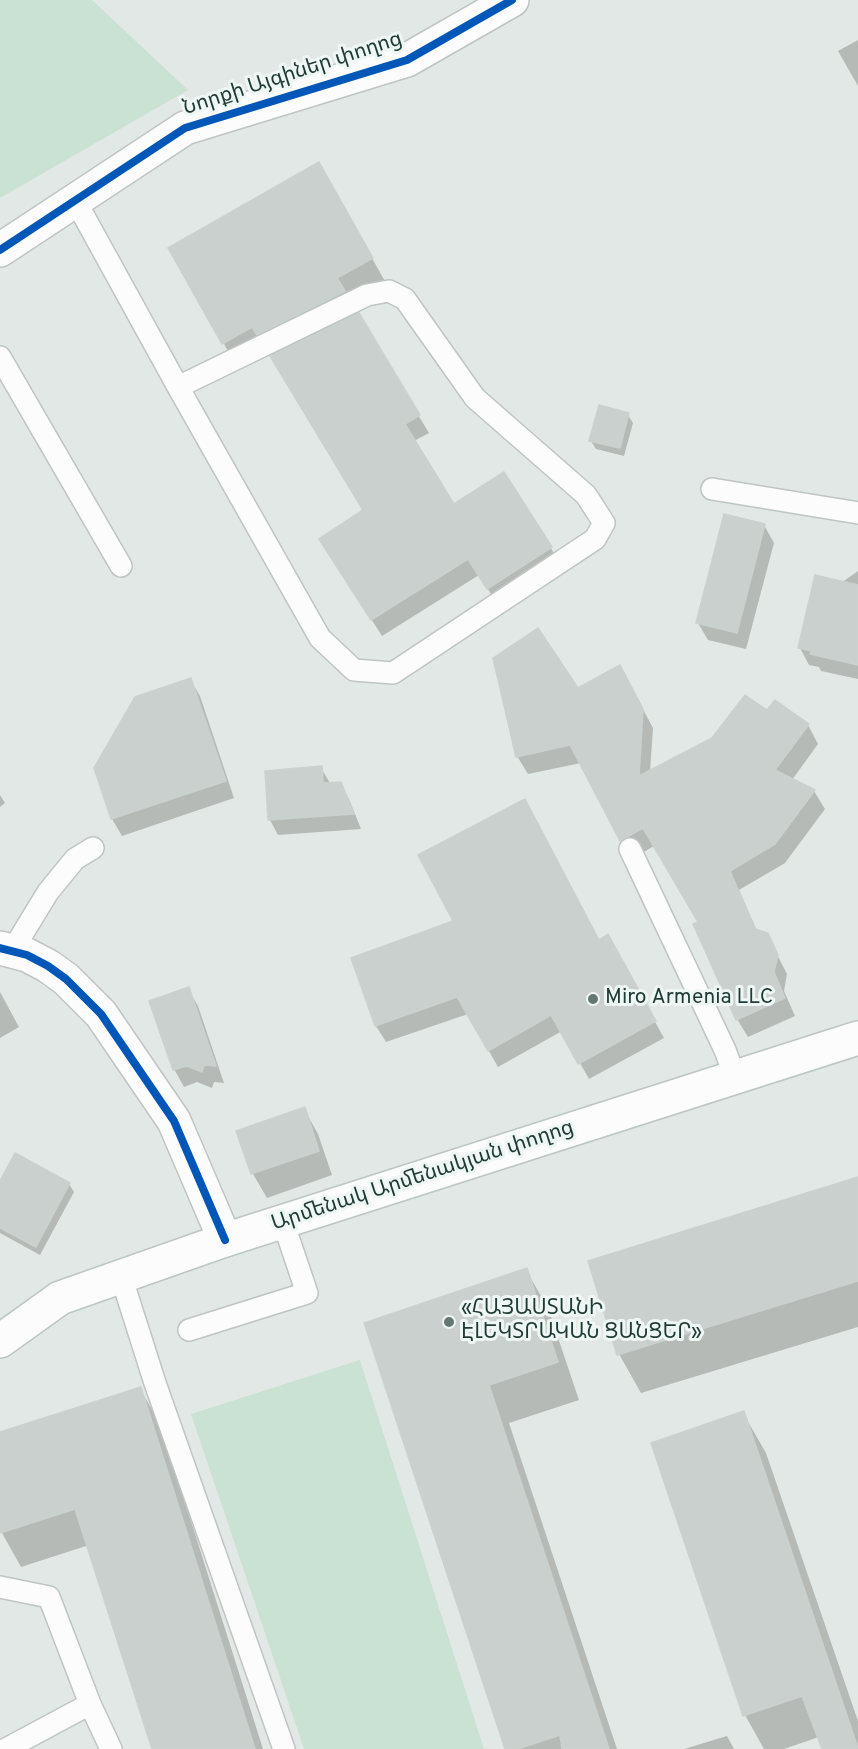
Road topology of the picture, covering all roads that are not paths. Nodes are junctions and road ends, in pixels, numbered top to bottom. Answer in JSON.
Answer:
{"nodes":[{"id":1,"x":512,"y":0,"type":"edge"},
{"id":2,"x":75,"y":200,"type":"junction"},
{"id":3,"x":0,"y":250,"type":"edge"},
{"id":4,"x":0,"y":357,"type":"edge"},
{"id":5,"x":178,"y":387,"type":"junction"},
{"id":6,"x":712,"y":489,"type":"dead end"},
{"id":7,"x":858,"y":513,"type":"edge"},
{"id":8,"x":121,"y":566,"type":"dead end"},
{"id":9,"x":93,"y":848,"type":"dead end"},
{"id":10,"x":630,"y":849,"type":"dead end"},
{"id":11,"x":6,"y":949,"type":"edge"},
{"id":12,"x":858,"y":1038,"type":"edge"},
{"id":13,"x":735,"y":1077,"type":"junction"},
{"id":14,"x":283,"y":1222,"type":"junction"},
{"id":15,"x":225,"y":1240,"type":"junction"},
{"id":16,"x":121,"y":1276,"type":"junction"},
{"id":17,"x":189,"y":1329,"type":"dead end"},
{"id":18,"x":0,"y":1341,"type":"edge"},
{"id":19,"x":0,"y":1587,"type":"edge"},
{"id":20,"x":90,"y":1704,"type":"junction"},
{"id":21,"x":6,"y":1749,"type":"edge"},
{"id":22,"x":111,"y":1749,"type":"edge"},
{"id":23,"x":284,"y":1749,"type":"edge"}],
"edges":[{"from":1,"to":2,"type":"street","name":"Նորքի Այգիներ փողոց"},
{"from":2,"to":3,"type":"street","name":"Նորքի Այգիներ փողոց"},
{"from":2,"to":5,"type":"lane"},
{"from":4,"to":8,"type":"lane"},
{"from":5,"to":5,"type":"lane"},
{"from":6,"to":7,"type":"lane"},
{"from":9,"to":11,"type":"lane"},
{"from":10,"to":13,"type":"lane"},
{"from":11,"to":15,"type":"street"},
{"from":12,"to":13,"type":"street","name":"Արմենակ Արմենակյան փողոց"},
{"from":13,"to":14,"type":"street","name":"Արմենակ Արմենակյան փողոց"},
{"from":14,"to":15,"type":"street","name":"Արմենակ Արմենակյան փողոց"},
{"from":14,"to":17,"type":"lane"},
{"from":15,"to":16,"type":"street","name":"Արմենակ Արմենակյան փողոց"},
{"from":16,"to":18,"type":"street","name":"Արմենակ Արմենակյան փողոց"},
{"from":16,"to":23,"type":"lane"},
{"from":19,"to":20,"type":"lane"},
{"from":20,"to":21,"type":"lane"},
{"from":20,"to":22,"type":"lane"}]}
